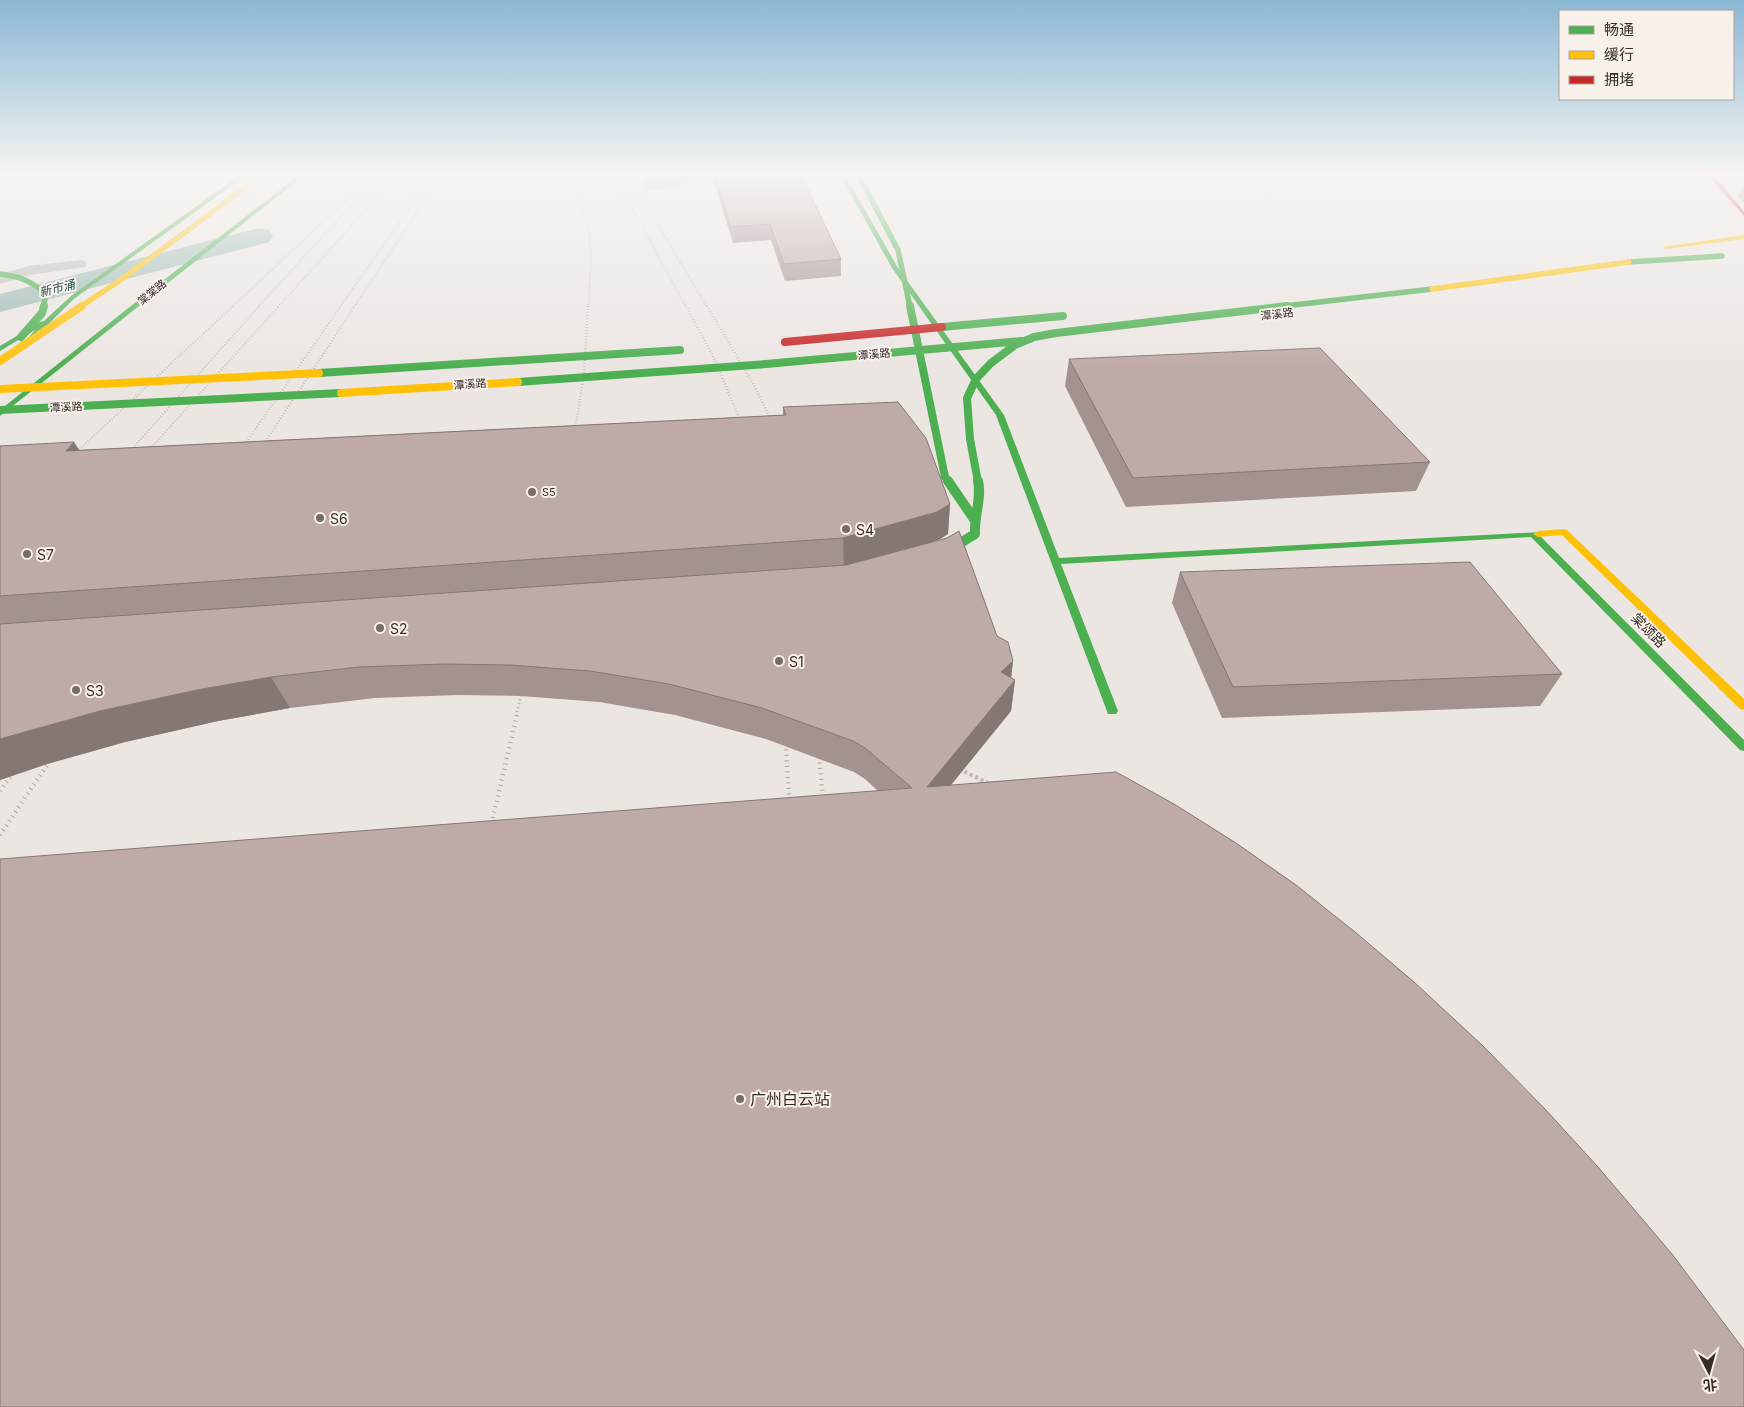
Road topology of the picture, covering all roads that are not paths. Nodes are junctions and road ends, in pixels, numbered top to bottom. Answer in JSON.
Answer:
{"nodes":[{"id":1,"x":154,"y":239,"type":"edge"},
{"id":2,"x":176,"y":239,"type":"edge"},
{"id":3,"x":219,"y":239,"type":"edge"},
{"id":4,"x":878,"y":239,"type":"edge"},
{"id":5,"x":892,"y":239,"type":"edge"},
{"id":6,"x":1730,"y":239,"type":"edge"},
{"id":7,"x":1736,"y":254,"type":"dead end"},
{"id":8,"x":1722,"y":256,"type":"junction"},
{"id":9,"x":1540,"y":262,"type":"dead end"},
{"id":10,"x":80,"y":264,"type":"dead end"},
{"id":11,"x":0,"y":274,"type":"edge"},
{"id":12,"x":0,"y":279,"type":"edge"},
{"id":13,"x":1070,"y":315,"type":"dead end"},
{"id":14,"x":52,"y":317,"type":"junction"},
{"id":15,"x":769,"y":344,"type":"dead end"},
{"id":16,"x":0,"y":349,"type":"edge"},
{"id":17,"x":693,"y":349,"type":"dead end"},
{"id":18,"x":0,"y":360,"type":"edge"},
{"id":19,"x":0,"y":368,"type":"edge"},
{"id":20,"x":38,"y":384,"type":"junction"},
{"id":21,"x":0,"y":388,"type":"edge"},
{"id":22,"x":0,"y":412,"type":"edge"},
{"id":23,"x":974,"y":519,"type":"junction"},
{"id":24,"x":1533,"y":534,"type":"junction"},
{"id":25,"x":922,"y":561,"type":"edge"},
{"id":26,"x":1057,"y":561,"type":"junction"},
{"id":27,"x":1744,"y":706,"type":"edge"},
{"id":28,"x":1112,"y":711,"type":"dead end"},
{"id":29,"x":1744,"y":747,"type":"edge"}],
"edges":[{"from":1,"to":14,"type":"street"},
{"from":2,"to":18,"type":"street","bridge":true},
{"from":3,"to":20,"type":"street","name":"棠棠路"},
{"from":4,"to":26,"type":"street"},
{"from":5,"to":23,"type":"street","bridge":true},
{"from":6,"to":9,"type":"street"},
{"from":7,"to":8,"type":"street","name":"潭溪路"},
{"from":8,"to":22,"type":"street","name":"潭溪路","bridge":true},
{"from":8,"to":23,"type":"street","bridge":true},
{"from":10,"to":12,"type":"street"},
{"from":11,"to":18,"type":"street","bridge":true},
{"from":13,"to":15,"type":"street","name":"潭溪路","bridge":true},
{"from":14,"to":16,"type":"street"},
{"from":14,"to":19,"type":"street"},
{"from":17,"to":21,"type":"street","name":"潭溪路","bridge":true},
{"from":20,"to":21,"type":"street"},
{"from":20,"to":22,"type":"street","name":"棠棠路"},
{"from":23,"to":25,"type":"street","bridge":true},
{"from":24,"to":26,"type":"street"},
{"from":24,"to":27,"type":"street","name":"棠颂路"},
{"from":24,"to":29,"type":"street","name":"棠颂路"},
{"from":26,"to":28,"type":"street"}]}
